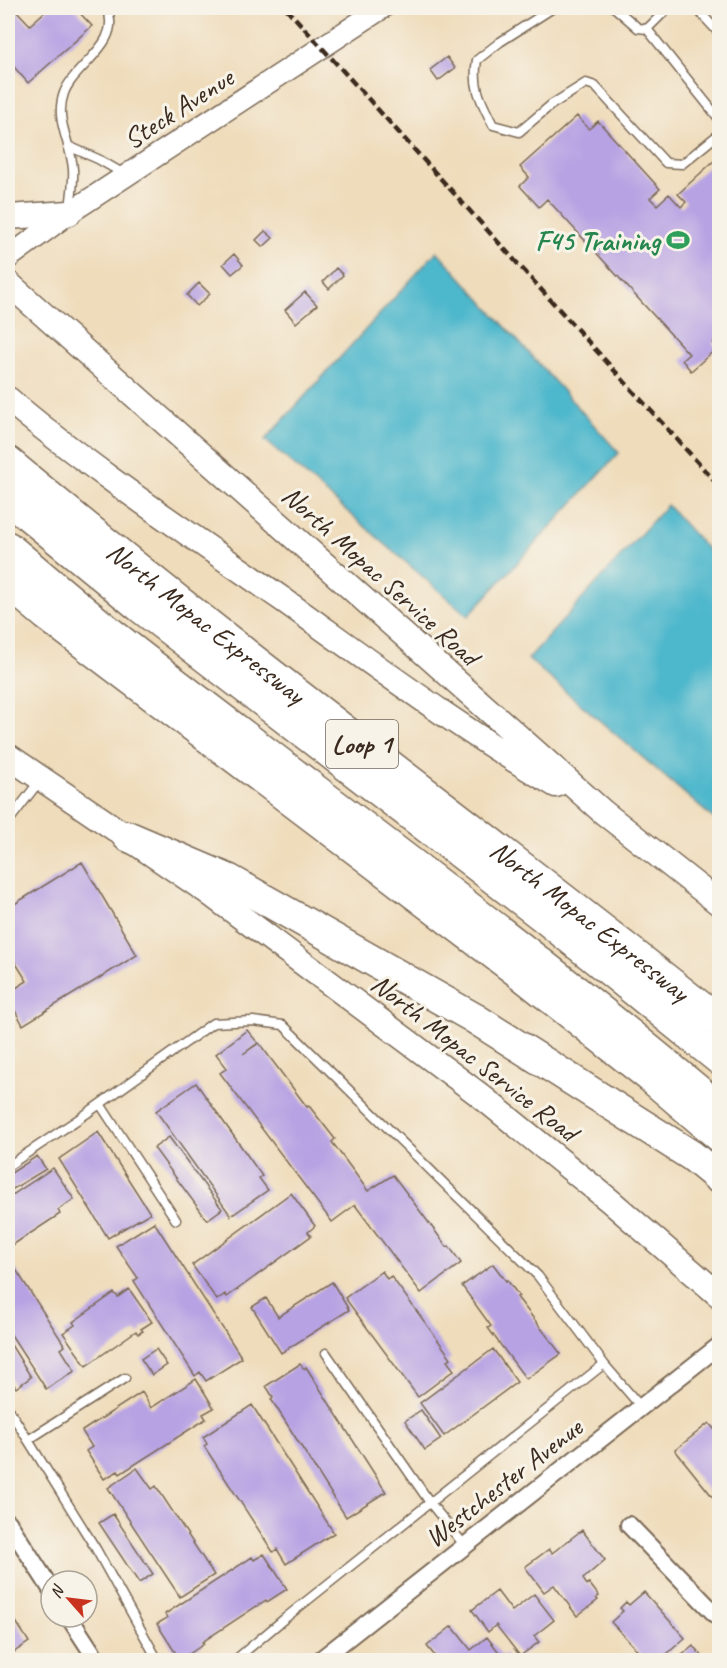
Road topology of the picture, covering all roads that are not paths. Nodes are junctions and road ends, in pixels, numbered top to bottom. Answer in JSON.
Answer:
{"nodes":[{"id":1,"x":107,"y":8,"type":"edge"},
{"id":2,"x":382,"y":8,"type":"edge"},
{"id":3,"x":553,"y":8,"type":"edge"},
{"id":4,"x":615,"y":8,"type":"edge"},
{"id":5,"x":668,"y":8,"type":"edge"},
{"id":6,"x":696,"y":8,"type":"edge"},
{"id":7,"x":647,"y":29,"type":"junction"},
{"id":8,"x":720,"y":34,"type":"edge"},
{"id":9,"x":720,"y":120,"type":"edge"},
{"id":10,"x":720,"y":133,"type":"edge"},
{"id":11,"x":68,"y":146,"type":"junction"},
{"id":12,"x":127,"y":176,"type":"junction"},
{"id":13,"x":69,"y":213,"type":"junction"},
{"id":14,"x":8,"y":217,"type":"edge"},
{"id":15,"x":8,"y":258,"type":"edge"},
{"id":16,"x":8,"y":283,"type":"edge"},
{"id":17,"x":8,"y":399,"type":"edge"},
{"id":18,"x":8,"y":462,"type":"edge"},
{"id":19,"x":8,"y":499,"type":"edge"},
{"id":20,"x":8,"y":547,"type":"edge"},
{"id":21,"x":8,"y":583,"type":"edge"},
{"id":22,"x":8,"y":756,"type":"edge"},
{"id":23,"x":41,"y":779,"type":"junction"},
{"id":24,"x":603,"y":812,"type":"junction"},
{"id":25,"x":8,"y":822,"type":"edge"},
{"id":26,"x":127,"y":837,"type":"junction"},
{"id":27,"x":720,"y":904,"type":"edge"},
{"id":28,"x":720,"y":1022,"type":"edge"},
{"id":29,"x":720,"y":1060,"type":"edge"},
{"id":30,"x":100,"y":1104,"type":"junction"},
{"id":31,"x":720,"y":1109,"type":"edge"},
{"id":32,"x":720,"y":1137,"type":"edge"},
{"id":33,"x":8,"y":1166,"type":"edge"},
{"id":34,"x":720,"y":1179,"type":"edge"},
{"id":35,"x":176,"y":1220,"type":"dead end"},
{"id":36,"x":720,"y":1296,"type":"edge"},
{"id":37,"x":720,"y":1345,"type":"edge"},
{"id":38,"x":326,"y":1353,"type":"dead end"},
{"id":39,"x":604,"y":1364,"type":"junction"},
{"id":40,"x":125,"y":1378,"type":"dead end"},
{"id":41,"x":641,"y":1407,"type":"junction"},
{"id":42,"x":8,"y":1408,"type":"edge"},
{"id":43,"x":28,"y":1440,"type":"junction"},
{"id":44,"x":431,"y":1504,"type":"junction"},
{"id":45,"x":8,"y":1522,"type":"edge"},
{"id":46,"x":629,"y":1525,"type":"dead end"},
{"id":47,"x":465,"y":1546,"type":"junction"},
{"id":48,"x":39,"y":1570,"type":"edge"},
{"id":49,"x":720,"y":1619,"type":"edge"},
{"id":50,"x":77,"y":1629,"type":"edge"},
{"id":51,"x":97,"y":1660,"type":"edge"},
{"id":52,"x":160,"y":1660,"type":"edge"},
{"id":53,"x":235,"y":1660,"type":"edge"},
{"id":54,"x":320,"y":1660,"type":"edge"}],
"edges":[{"from":1,"to":11,"type":"lane"},
{"from":2,"to":12,"type":"street","name":"Steck Avenue"},
{"from":3,"to":10,"type":"lane"},
{"from":4,"to":7,"type":"lane"},
{"from":5,"to":7,"type":"lane"},
{"from":6,"to":8,"type":"lane"},
{"from":7,"to":9,"type":"lane"},
{"from":11,"to":12,"type":"lane"},
{"from":11,"to":13,"type":"lane"},
{"from":12,"to":13,"type":"street","name":"Steck Avenue"},
{"from":13,"to":14,"type":"main road"},
{"from":13,"to":15,"type":"street","name":"Steck Avenue"},
{"from":16,"to":24,"type":"main road","name":"North Mopac Service Road"},
{"from":17,"to":24,"type":"main road"},
{"from":18,"to":28,"type":"highway","name":"North Mopac Expressway","number":"Loop 1"},
{"from":19,"to":29,"type":"highway"},
{"from":20,"to":31,"type":"highway"},
{"from":21,"to":32,"type":"highway"},
{"from":22,"to":23,"type":"main road","name":"North Mopac Service Road"},
{"from":23,"to":25,"type":"lane"},
{"from":23,"to":26,"type":"main road","name":"North Mopac Service Road"},
{"from":24,"to":27,"type":"main road","name":"North Mopac Service Road"},
{"from":26,"to":34,"type":"highway"},
{"from":26,"to":36,"type":"main road","name":"North Mopac Service Road"},
{"from":30,"to":33,"type":"lane"},
{"from":30,"to":35,"type":"lane"},
{"from":30,"to":39,"type":"lane"},
{"from":37,"to":41,"type":"street","name":"Westchester Avenue"},
{"from":38,"to":44,"type":"lane"},
{"from":39,"to":41,"type":"lane"},
{"from":39,"to":44,"type":"lane"},
{"from":40,"to":43,"type":"lane"},
{"from":41,"to":47,"type":"street","name":"Westchester Avenue"},
{"from":42,"to":43,"type":"lane"},
{"from":43,"to":52,"type":"lane"},
{"from":44,"to":47,"type":"lane"},
{"from":44,"to":53,"type":"lane"},
{"from":45,"to":48,"type":"street"},
{"from":46,"to":49,"type":"street"},
{"from":47,"to":54,"type":"street","name":"Westchester Avenue"},
{"from":50,"to":51,"type":"street"}]}
